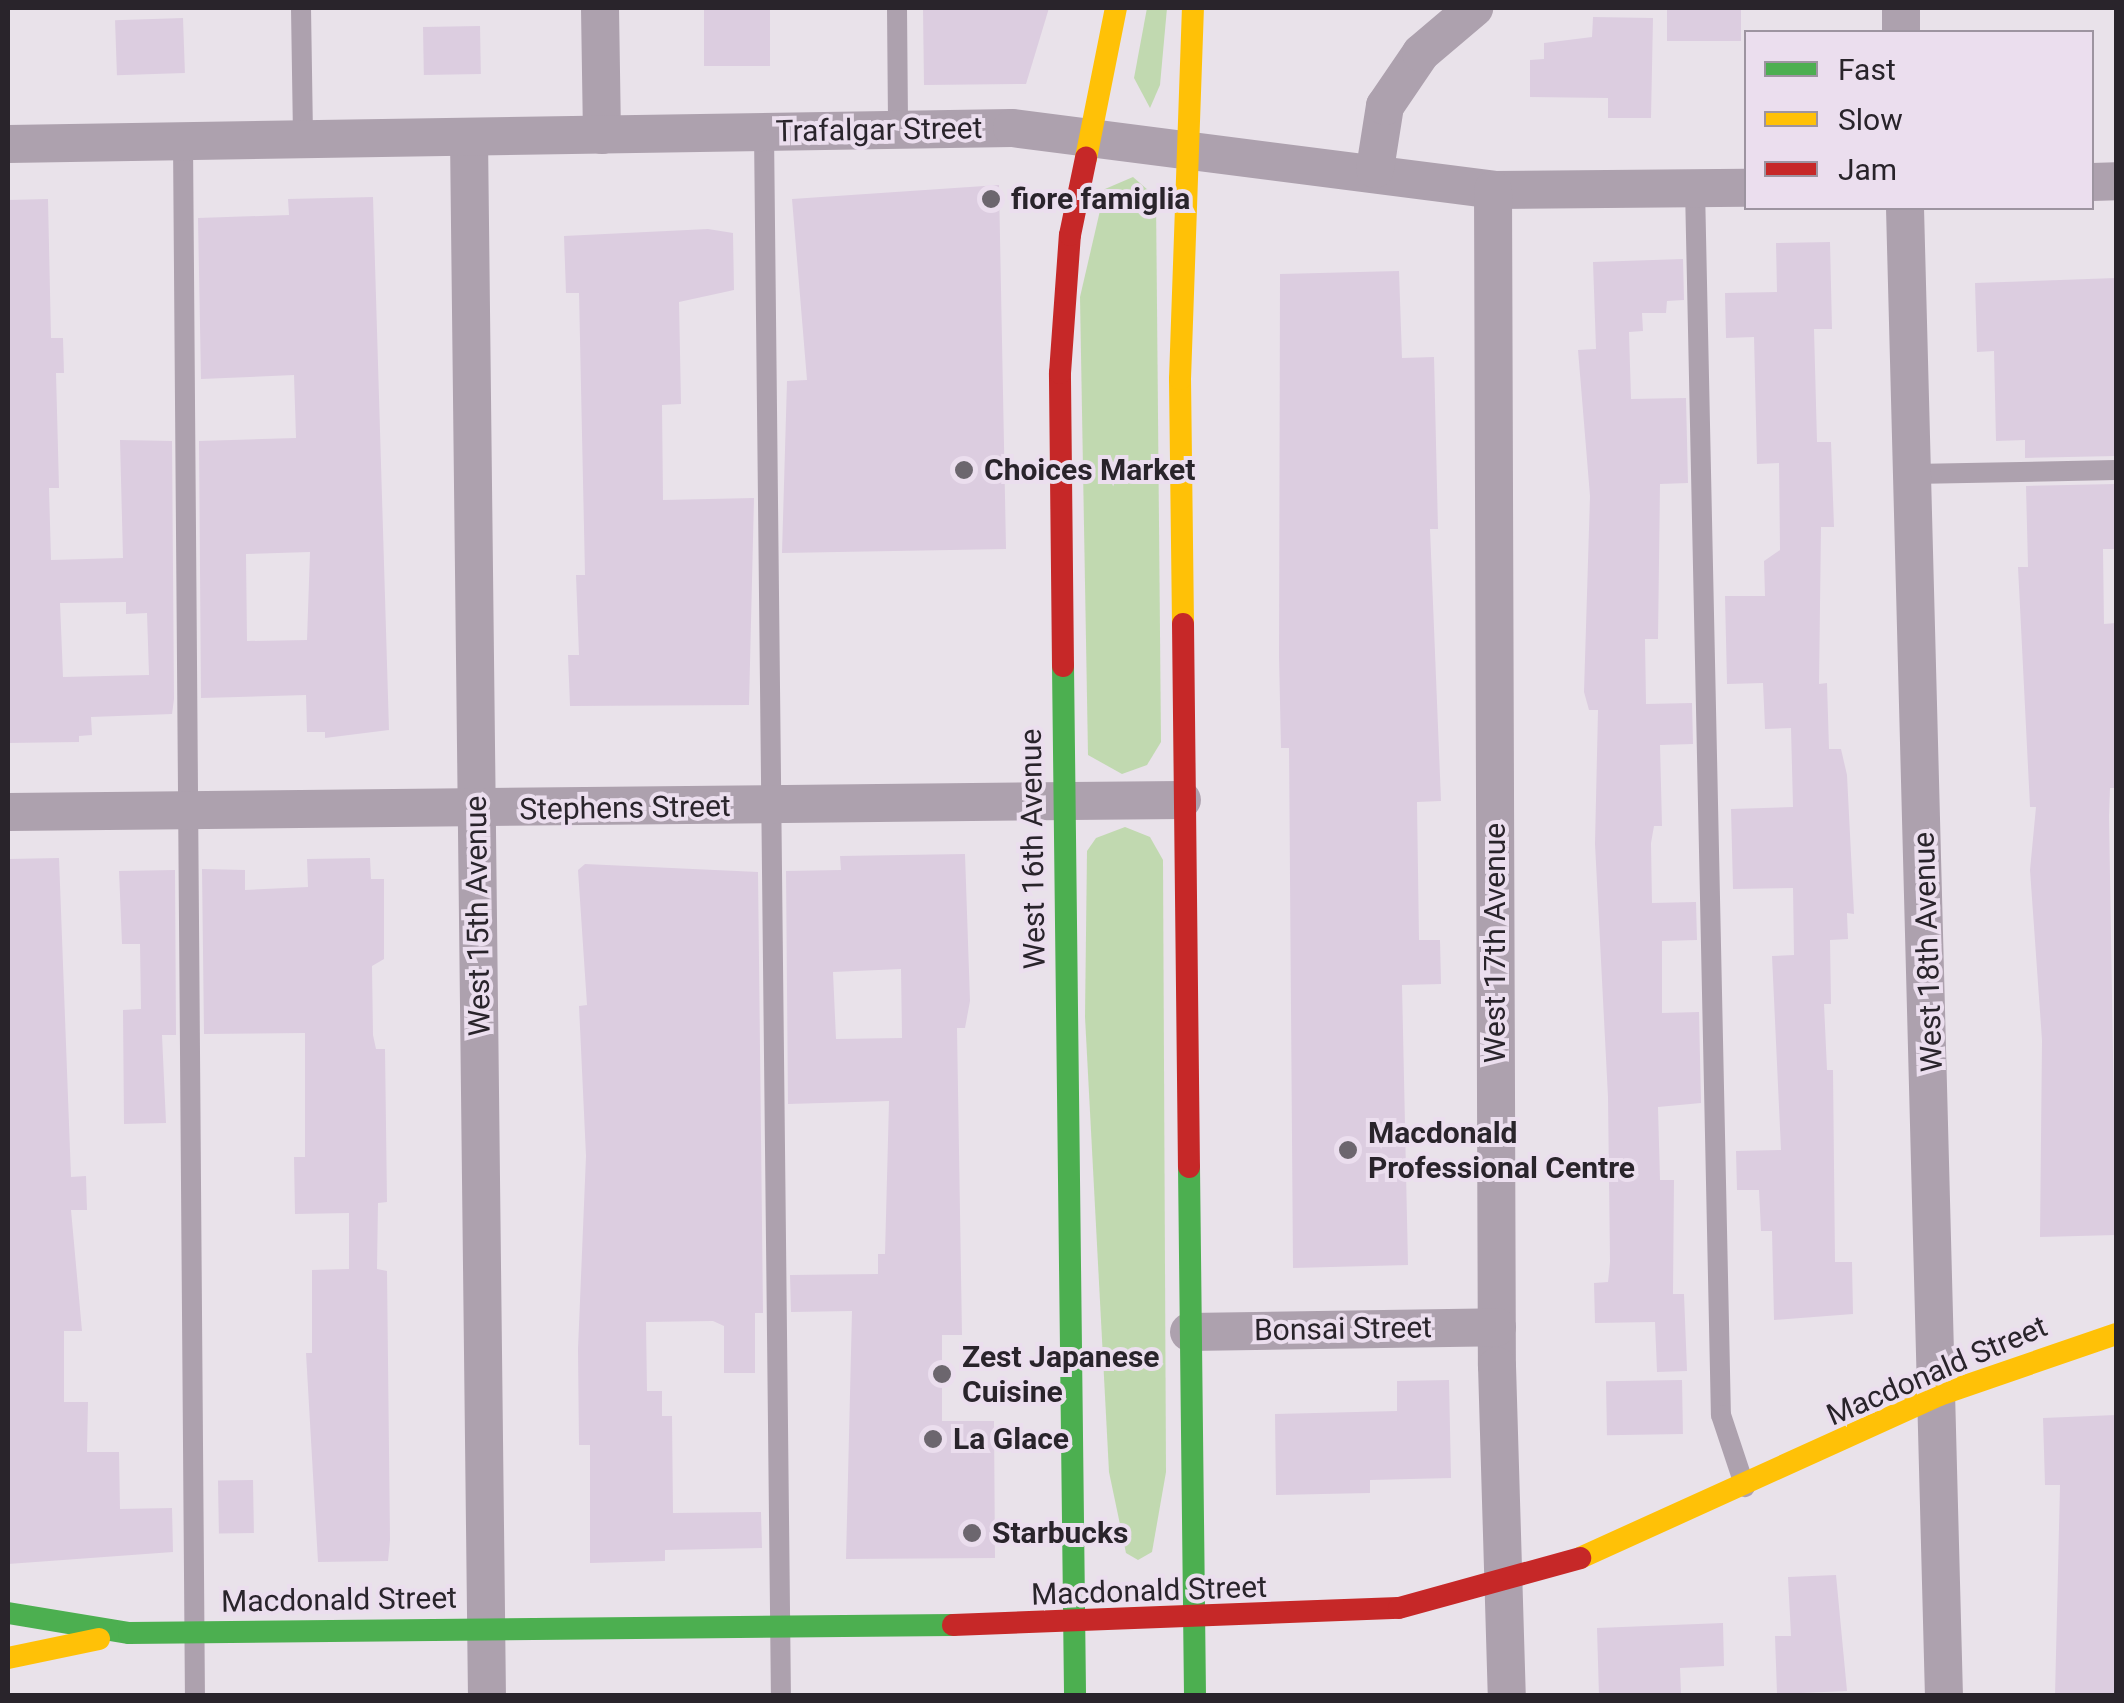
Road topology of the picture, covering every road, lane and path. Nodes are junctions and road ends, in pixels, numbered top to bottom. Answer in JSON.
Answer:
{"nodes":[{"id":1,"x":302,"y":8,"type":"edge"},
{"id":2,"x":600,"y":8,"type":"edge"},
{"id":3,"x":897,"y":8,"type":"edge"},
{"id":4,"x":1116,"y":8,"type":"edge"},
{"id":5,"x":1193,"y":8,"type":"edge"},
{"id":6,"x":1474,"y":8,"type":"edge"},
{"id":7,"x":898,"y":130,"type":"junction"},
{"id":8,"x":764,"y":132,"type":"junction"},
{"id":9,"x":602,"y":135,"type":"junction"},
{"id":10,"x":1086,"y":136,"type":"junction"},
{"id":11,"x":469,"y":137,"type":"junction"},
{"id":12,"x":302,"y":139,"type":"junction"},
{"id":13,"x":183,"y":142,"type":"junction"},
{"id":14,"x":8,"y":144,"type":"edge"},
{"id":15,"x":1184,"y":147,"type":"junction"},
{"id":16,"x":1374,"y":170,"type":"junction"},
{"id":17,"x":1695,"y":188,"type":"junction"},
{"id":18,"x":1744,"y":188,"type":"edge"},
{"id":19,"x":1493,"y":190,"type":"junction"},
{"id":20,"x":1904,"y":210,"type":"edge"},
{"id":21,"x":2116,"y":470,"type":"edge"},
{"id":22,"x":1913,"y":474,"type":"junction"},
{"id":23,"x":1182,"y":800,"type":"junction"},
{"id":24,"x":1062,"y":802,"type":"junction"},
{"id":25,"x":772,"y":806,"type":"junction"},
{"id":26,"x":476,"y":809,"type":"junction"},
{"id":27,"x":184,"y":811,"type":"junction"},
{"id":28,"x":8,"y":812,"type":"edge"},
{"id":29,"x":1497,"y":1327,"type":"junction"},
{"id":30,"x":1189,"y":1332,"type":"junction"},
{"id":31,"x":2116,"y":1334,"type":"edge"},
{"id":32,"x":1938,"y":1396,"type":"junction"},
{"id":33,"x":1746,"y":1490,"type":"junction"},
{"id":34,"x":1502,"y":1584,"type":"junction"},
{"id":35,"x":8,"y":1612,"type":"edge"},
{"id":36,"x":1194,"y":1622,"type":"junction"},
{"id":37,"x":1075,"y":1624,"type":"junction"},
{"id":38,"x":780,"y":1626,"type":"junction"},
{"id":39,"x":486,"y":1628,"type":"junction"},
{"id":40,"x":130,"y":1633,"type":"junction"},
{"id":41,"x":195,"y":1633,"type":"junction"},
{"id":42,"x":8,"y":1658,"type":"edge"},
{"id":43,"x":195,"y":1696,"type":"edge"},
{"id":44,"x":486,"y":1696,"type":"edge"},
{"id":45,"x":781,"y":1696,"type":"edge"},
{"id":46,"x":1076,"y":1696,"type":"edge"},
{"id":47,"x":1195,"y":1696,"type":"edge"},
{"id":48,"x":1507,"y":1696,"type":"edge"},
{"id":49,"x":1944,"y":1696,"type":"edge"}],
"edges":[{"from":1,"to":12,"type":"lane"},
{"from":2,"to":9,"type":"street"},
{"from":3,"to":7,"type":"lane"},
{"from":4,"to":10,"type":"main road","name":"West 16th Avenue"},
{"from":5,"to":15,"type":"main road"},
{"from":6,"to":16,"type":"street"},
{"from":7,"to":8,"type":"street","name":"Trafalgar Street"},
{"from":7,"to":10,"type":"street","name":"Trafalgar Street"},
{"from":8,"to":9,"type":"street","name":"Trafalgar Street"},
{"from":8,"to":25,"type":"lane"},
{"from":9,"to":11,"type":"street","name":"Trafalgar Street"},
{"from":10,"to":15,"type":"street","name":"Trafalgar Street"},
{"from":10,"to":24,"type":"main road","name":"West 16th Avenue"},
{"from":11,"to":12,"type":"street","name":"Trafalgar Street"},
{"from":11,"to":26,"type":"street","name":"West 15th Avenue"},
{"from":12,"to":13,"type":"street","name":"Trafalgar Street"},
{"from":13,"to":14,"type":"street","name":"Trafalgar Street"},
{"from":13,"to":27,"type":"lane"},
{"from":15,"to":16,"type":"street","name":"Trafalgar Street"},
{"from":15,"to":23,"type":"main road"},
{"from":16,"to":19,"type":"street","name":"Trafalgar Street"},
{"from":17,"to":18,"type":"street","name":"Trafalgar Street"},
{"from":17,"to":19,"type":"street","name":"Trafalgar Street"},
{"from":17,"to":33,"type":"lane"},
{"from":19,"to":29,"type":"street","name":"West 17th Avenue"},
{"from":20,"to":22,"type":"street","name":"West 18th Avenue"},
{"from":21,"to":22,"type":"lane"},
{"from":22,"to":32,"type":"street","name":"West 18th Avenue"},
{"from":23,"to":24,"type":"street","name":"Stephens Street"},
{"from":23,"to":30,"type":"main road"},
{"from":24,"to":25,"type":"street","name":"Stephens Street"},
{"from":24,"to":37,"type":"main road","name":"West 16th Avenue"},
{"from":25,"to":26,"type":"street","name":"Stephens Street"},
{"from":25,"to":38,"type":"lane"},
{"from":26,"to":27,"type":"street","name":"Stephens Street"},
{"from":26,"to":39,"type":"street","name":"West 15th Avenue"},
{"from":27,"to":28,"type":"street","name":"Stephens Street"},
{"from":27,"to":41,"type":"lane"},
{"from":29,"to":30,"type":"street","name":"Bonsai Street"},
{"from":29,"to":34,"type":"street","name":"West 17th Avenue"},
{"from":30,"to":36,"type":"main road"},
{"from":31,"to":32,"type":"main road","name":"Macdonald Street"},
{"from":32,"to":33,"type":"main road","name":"Macdonald Street"},
{"from":32,"to":49,"type":"street","name":"West 18th Avenue"},
{"from":33,"to":34,"type":"main road","name":"Macdonald Street"},
{"from":34,"to":36,"type":"main road","name":"Macdonald Street"},
{"from":34,"to":48,"type":"street","name":"West 17th Avenue"},
{"from":35,"to":40,"type":"main road","name":"Macdonald Street"},
{"from":36,"to":37,"type":"main road","name":"Macdonald Street"},
{"from":36,"to":47,"type":"main road"},
{"from":37,"to":38,"type":"main road","name":"Macdonald Street"},
{"from":37,"to":46,"type":"main road","name":"West 16th Avenue"},
{"from":38,"to":39,"type":"main road","name":"Macdonald Street"},
{"from":38,"to":45,"type":"lane"},
{"from":39,"to":41,"type":"main road","name":"Macdonald Street"},
{"from":39,"to":44,"type":"street","name":"West 15th Avenue"},
{"from":40,"to":41,"type":"main road","name":"Macdonald Street"},
{"from":40,"to":42,"type":"main road","name":"Macdonald Street"},
{"from":41,"to":43,"type":"lane"}]}
